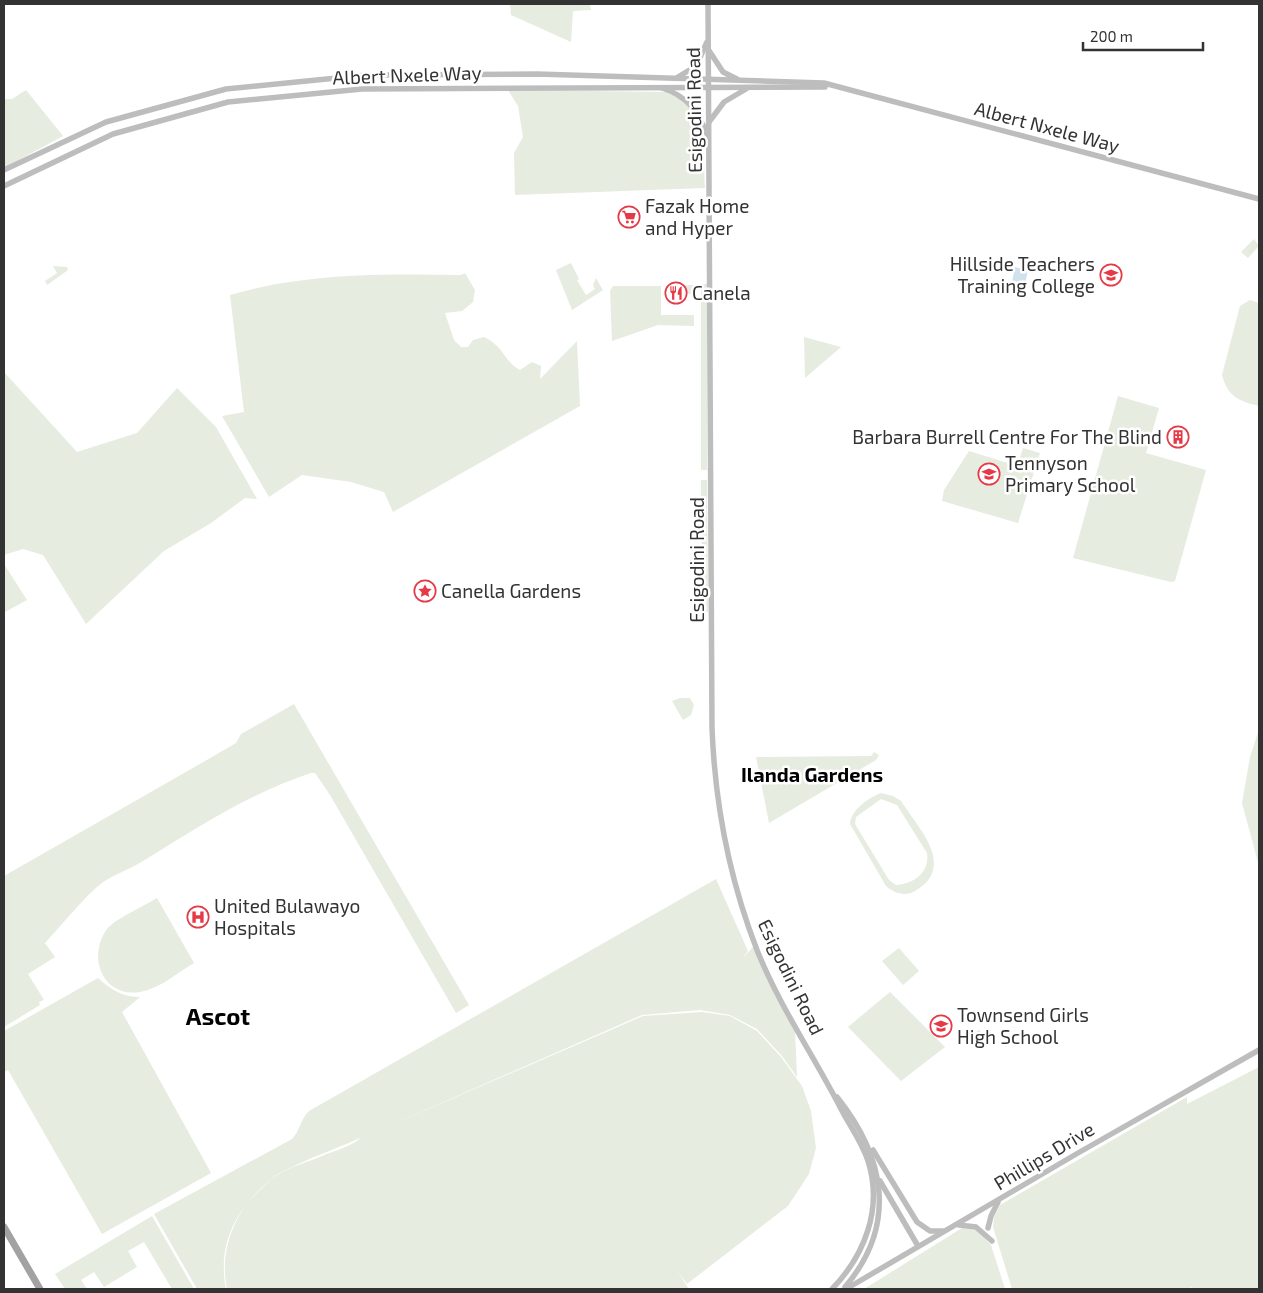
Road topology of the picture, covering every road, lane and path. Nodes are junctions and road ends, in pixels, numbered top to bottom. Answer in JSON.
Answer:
{"nodes":[{"id":1,"x":708,"y":4,"type":"edge"},
{"id":2,"x":708,"y":40,"type":"junction"},
{"id":3,"x":708,"y":49,"type":"junction"},
{"id":4,"x":673,"y":79,"type":"junction"},
{"id":5,"x":708,"y":79,"type":"junction"},
{"id":6,"x":741,"y":81,"type":"junction"},
{"id":7,"x":656,"y":86,"type":"junction"},
{"id":8,"x":827,"y":86,"type":"junction"},
{"id":9,"x":708,"y":87,"type":"junction"},
{"id":10,"x":750,"y":87,"type":"junction"},
{"id":11,"x":709,"y":122,"type":"junction"},
{"id":12,"x":709,"y":138,"type":"junction"},
{"id":13,"x":4,"y":170,"type":"edge"},
{"id":14,"x":4,"y":186,"type":"edge"},
{"id":15,"x":1259,"y":198,"type":"edge"},
{"id":16,"x":1259,"y":1050,"type":"edge"},
{"id":17,"x":833,"y":1091,"type":"junction"},
{"id":18,"x":856,"y":1121,"type":"junction"},
{"id":19,"x":868,"y":1162,"type":"junction"},
{"id":20,"x":878,"y":1178,"type":"junction"},
{"id":21,"x":999,"y":1200,"type":"junction"},
{"id":22,"x":957,"y":1225,"type":"junction"},
{"id":23,"x":4,"y":1227,"type":"edge"},
{"id":24,"x":988,"y":1228,"type":"dead end"},
{"id":25,"x":945,"y":1231,"type":"junction"},
{"id":26,"x":992,"y":1241,"type":"dead end"},
{"id":27,"x":918,"y":1246,"type":"junction"},
{"id":28,"x":40,"y":1289,"type":"edge"},
{"id":29,"x":832,"y":1289,"type":"edge"},
{"id":30,"x":844,"y":1289,"type":"edge"}],
"edges":[{"from":1,"to":2,"type":"main road","name":"Esigodini Road"},
{"from":2,"to":3,"type":"main road","name":"Esigodini Road"},
{"from":2,"to":4,"type":"main road"},
{"from":3,"to":5,"type":"main road","name":"Esigodini Road"},
{"from":3,"to":6,"type":"main road"},
{"from":4,"to":5,"type":"main road","name":"Albert Nxele Way"},
{"from":4,"to":13,"type":"main road","name":"Albert Nxele Way"},
{"from":5,"to":6,"type":"main road","name":"Albert Nxele Way"},
{"from":5,"to":9,"type":"main road","name":"Esigodini Road"},
{"from":6,"to":8,"type":"main road","name":"Albert Nxele Way"},
{"from":7,"to":9,"type":"main road","name":"Albert Nxele Way"},
{"from":7,"to":12,"type":"main road"},
{"from":7,"to":14,"type":"main road","name":"Albert Nxele Way"},
{"from":8,"to":10,"type":"main road","name":"Albert Nxele Way"},
{"from":8,"to":15,"type":"main road","name":"Albert Nxele Way"},
{"from":9,"to":10,"type":"main road","name":"Albert Nxele Way"},
{"from":9,"to":11,"type":"main road","name":"Esigodini Road"},
{"from":10,"to":11,"type":"main road"},
{"from":11,"to":12,"type":"main road","name":"Esigodini Road"},
{"from":12,"to":17,"type":"main road","name":"Esigodini Road"},
{"from":16,"to":21,"type":"main road","name":"Phillips Drive"},
{"from":17,"to":18,"type":"main road","name":"Esigodini Road"},
{"from":17,"to":19,"type":"main road","name":"Esigodini Road"},
{"from":18,"to":20,"type":"main road","name":"Esigodini Road"},
{"from":18,"to":25,"type":"main road"},
{"from":19,"to":20,"type":"main road"},
{"from":19,"to":29,"type":"main road","name":"Esigodini Road"},
{"from":20,"to":27,"type":"main road"},
{"from":20,"to":30,"type":"main road","name":"Esigodini Road"},
{"from":21,"to":22,"type":"main road","name":"Phillips Drive"},
{"from":21,"to":24,"type":"main road"},
{"from":22,"to":25,"type":"main road","name":"Phillips Drive"},
{"from":22,"to":26,"type":"main road"},
{"from":23,"to":28,"type":"highway"},
{"from":25,"to":27,"type":"main road","name":"Phillips Drive"},
{"from":27,"to":30,"type":"main road","name":"Phillips Drive"}]}
